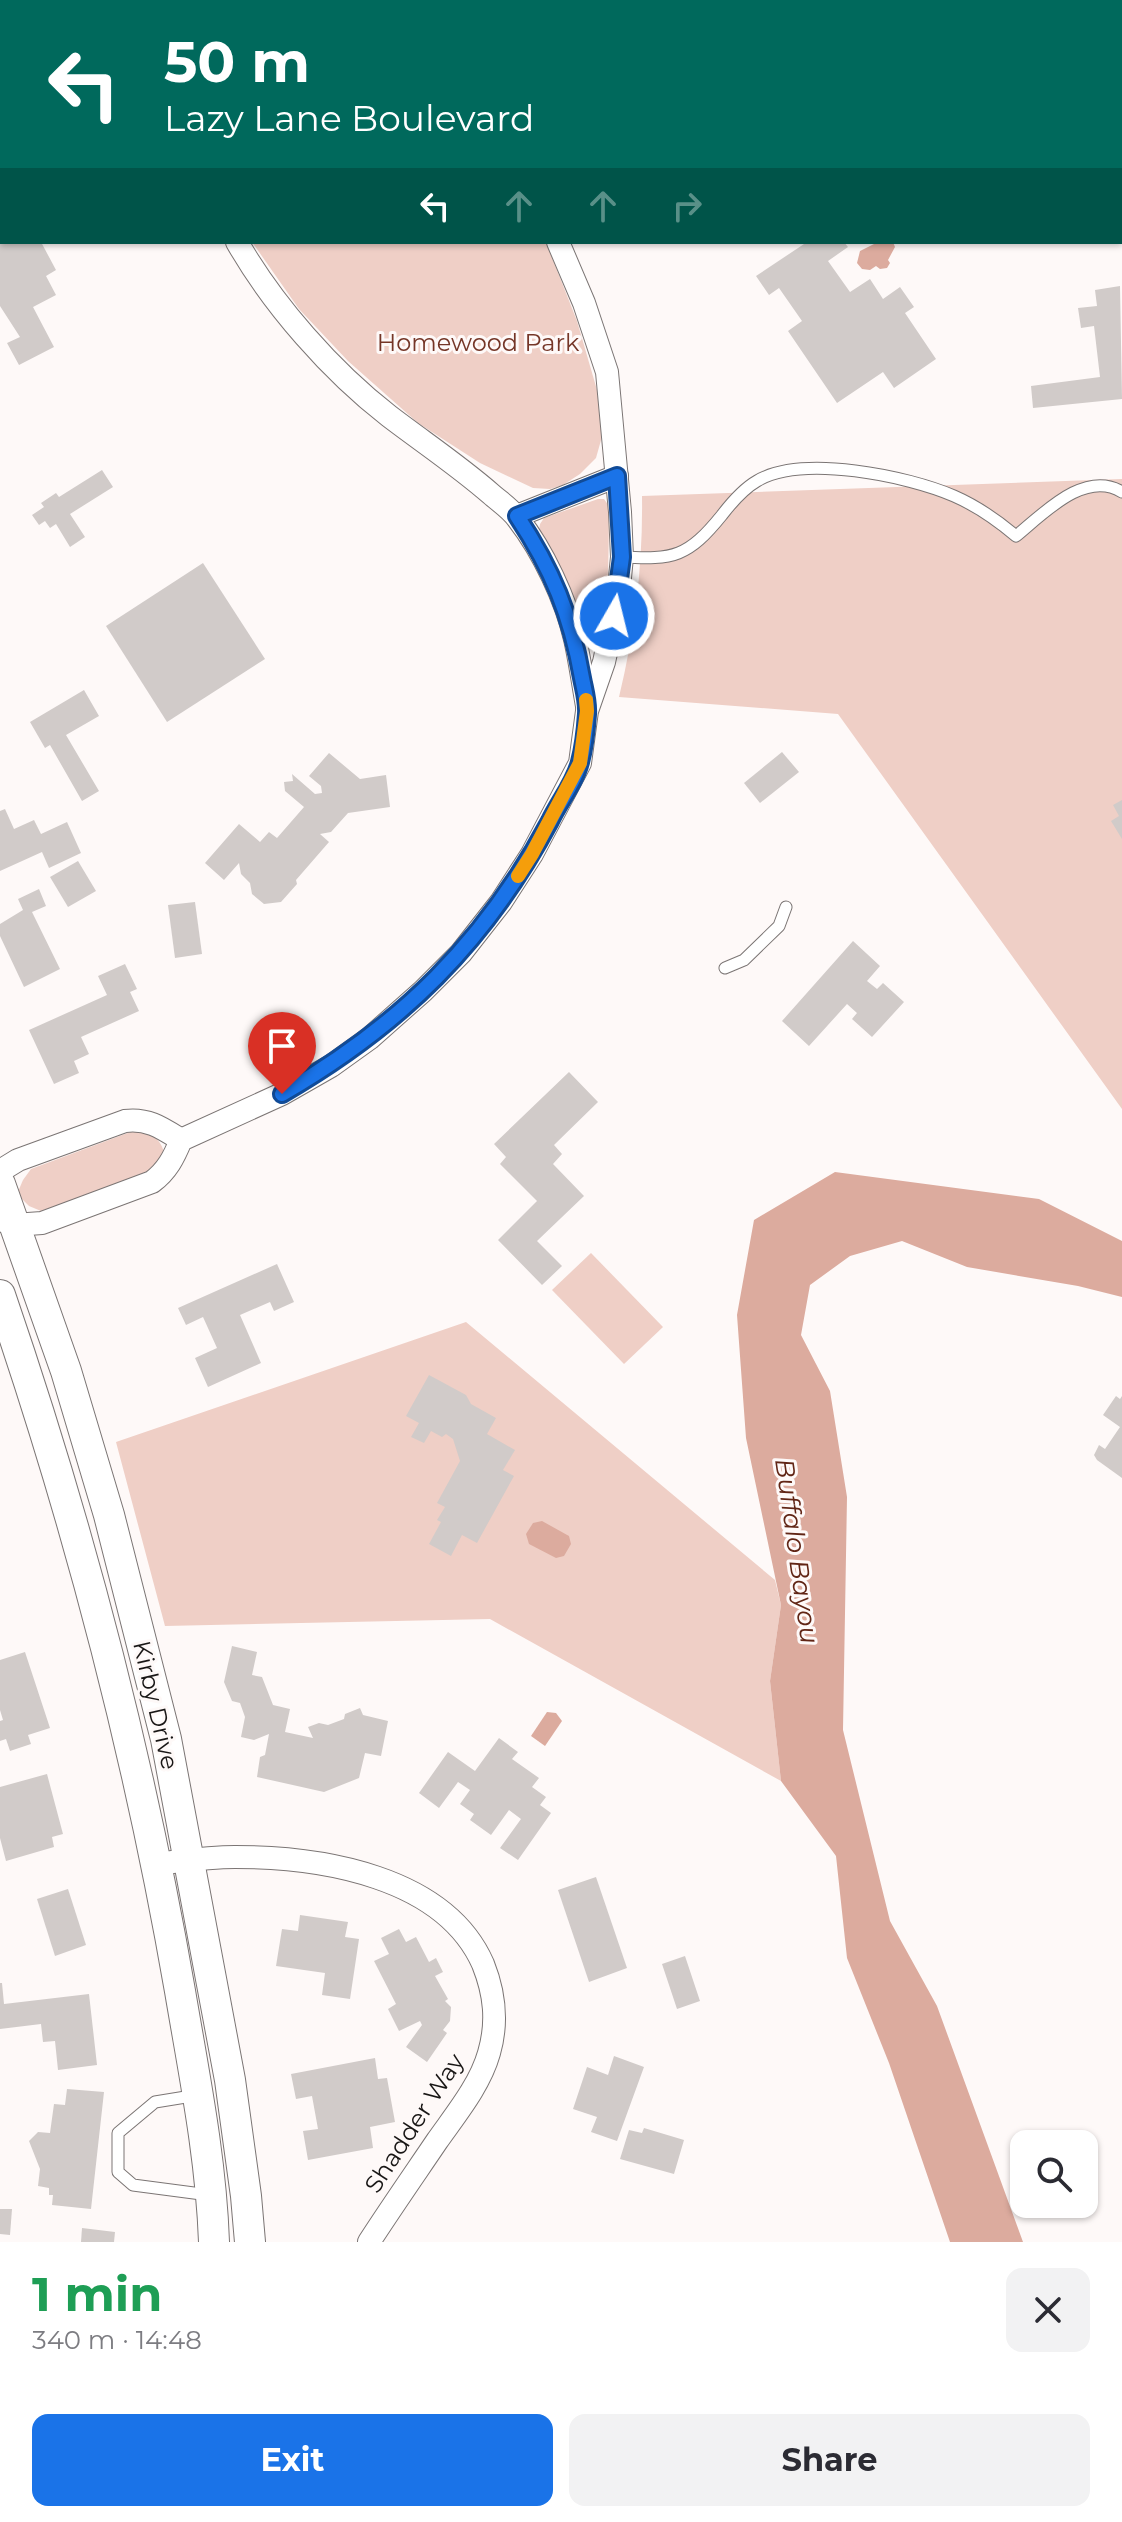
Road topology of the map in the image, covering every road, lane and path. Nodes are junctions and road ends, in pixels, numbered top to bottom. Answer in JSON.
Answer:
{"nodes":[{"id":1,"x":238,"y":244,"type":"edge"},
{"id":2,"x":559,"y":244,"type":"edge"},
{"id":3,"x":617,"y":476,"type":"junction"},
{"id":4,"x":1122,"y":492,"type":"edge"},
{"id":5,"x":517,"y":516,"type":"junction"},
{"id":6,"x":622,"y":557,"type":"junction"},
{"id":7,"x":587,"y":711,"type":"junction"},
{"id":8,"x":786,"y":907,"type":"dead end"},
{"id":9,"x":725,"y":968,"type":"dead end"},
{"id":10,"x":181,"y":1140,"type":"junction"},
{"id":11,"x":0,"y":1171,"type":"edge"},
{"id":12,"x":0,"y":1184,"type":"edge"},
{"id":13,"x":7,"y":1222,"type":"edge"},
{"id":14,"x":0,"y":1295,"type":"edge"},
{"id":15,"x":189,"y":1860,"type":"junction"},
{"id":16,"x":156,"y":1864,"type":"junction"},
{"id":17,"x":198,"y":2095,"type":"junction"},
{"id":18,"x":213,"y":2196,"type":"junction"},
{"id":19,"x":246,"y":2196,"type":"junction"},
{"id":20,"x":214,"y":2242,"type":"edge"},
{"id":21,"x":250,"y":2242,"type":"edge"},
{"id":22,"x":369,"y":2242,"type":"edge"}],
"edges":[{"from":1,"to":5,"type":"street"},
{"from":2,"to":3,"type":"street"},
{"from":3,"to":5,"type":"street"},
{"from":3,"to":6,"type":"street"},
{"from":4,"to":6,"type":"lane"},
{"from":5,"to":7,"type":"street"},
{"from":6,"to":7,"type":"street"},
{"from":7,"to":10,"type":"street"},
{"from":8,"to":9,"type":"lane"},
{"from":10,"to":11,"type":"street"},
{"from":10,"to":13,"type":"street"},
{"from":12,"to":13,"type":"main road","name":"Kirby Drive"},
{"from":13,"to":15,"type":"main road","name":"Kirby Drive"},
{"from":14,"to":16,"type":"main road","name":"Kirby Drive"},
{"from":15,"to":16,"type":"street","name":"Shadder Way"},
{"from":15,"to":19,"type":"main road","name":"Kirby Drive"},
{"from":15,"to":22,"type":"street","name":"Shadder Way"},
{"from":16,"to":17,"type":"main road","name":"Kirby Drive"},
{"from":17,"to":18,"type":"main road","name":"Kirby Drive"},
{"from":17,"to":18,"type":"lane"},
{"from":18,"to":19,"type":"main road"},
{"from":18,"to":20,"type":"main road","name":"Kirby Drive"},
{"from":19,"to":21,"type":"main road","name":"Kirby Drive"}]}
